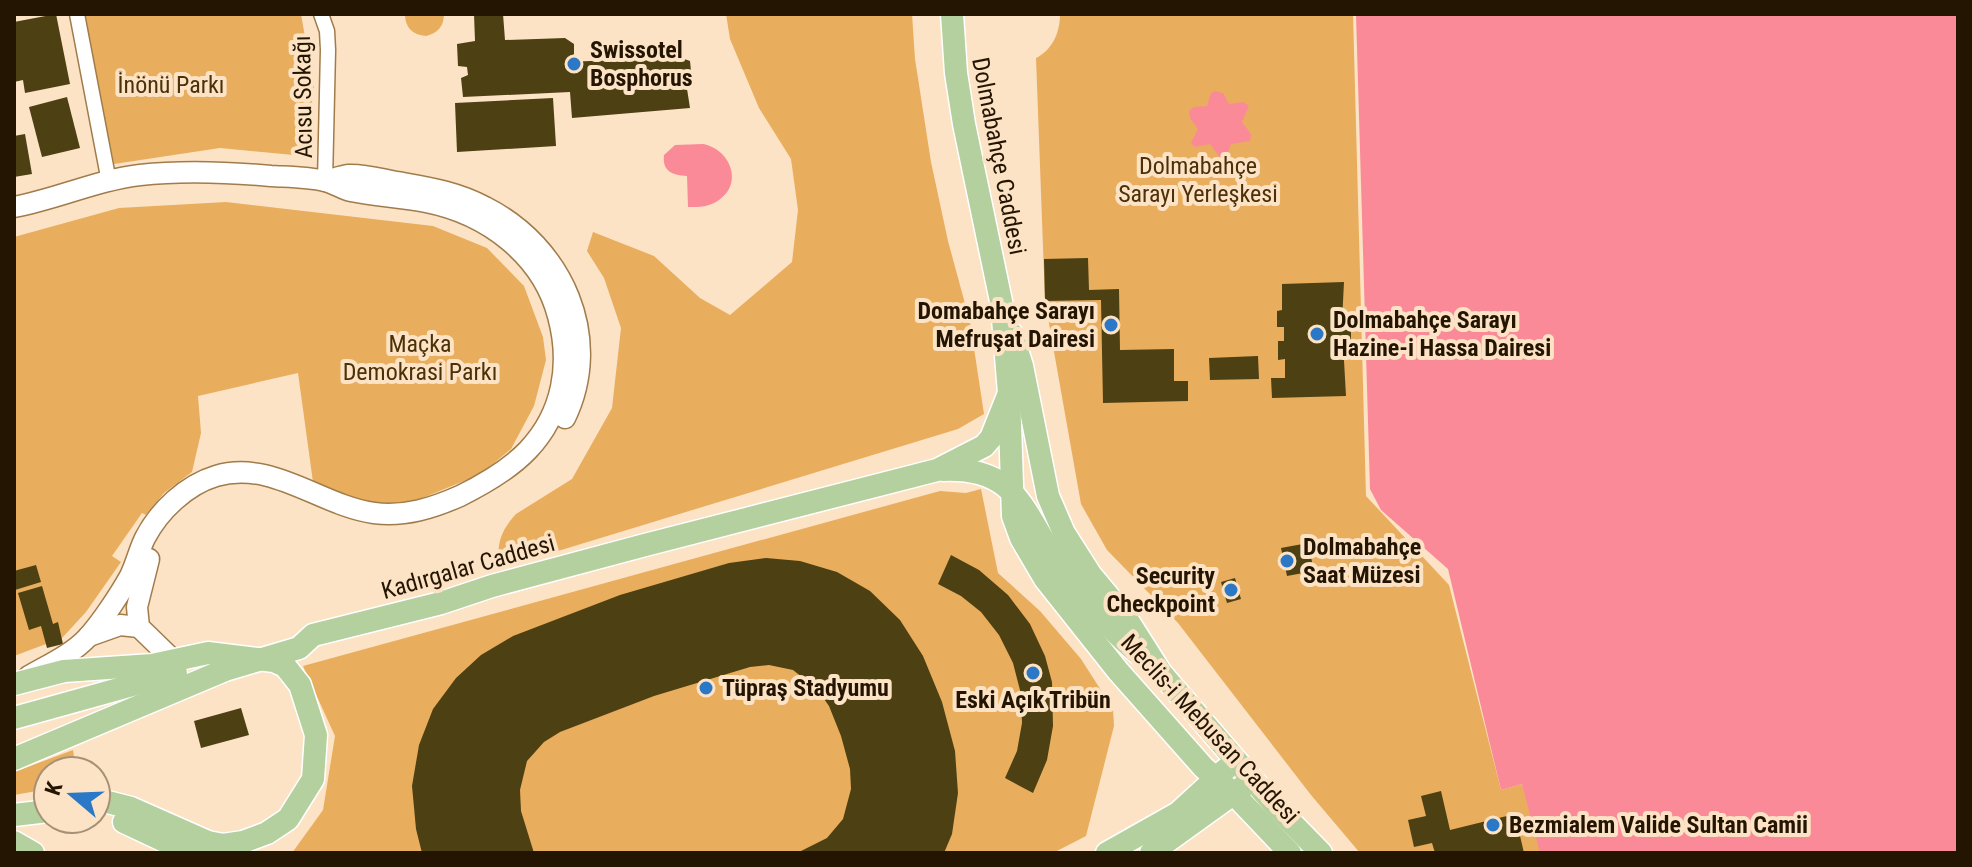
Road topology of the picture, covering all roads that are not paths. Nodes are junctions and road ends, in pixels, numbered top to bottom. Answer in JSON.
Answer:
{"nodes":[{"id":1,"x":77,"y":14,"type":"edge"},
{"id":2,"x":321,"y":14,"type":"edge"},
{"id":3,"x":952,"y":14,"type":"edge"},
{"id":4,"x":325,"y":181,"type":"junction"},
{"id":5,"x":109,"y":182,"type":"junction"},
{"id":6,"x":14,"y":207,"type":"edge"},
{"id":7,"x":1002,"y":306,"type":"junction"},
{"id":8,"x":1009,"y":393,"type":"junction"},
{"id":9,"x":937,"y":470,"type":"junction"},
{"id":10,"x":1011,"y":490,"type":"junction"},
{"id":11,"x":139,"y":627,"type":"junction"},
{"id":12,"x":89,"y":636,"type":"junction"},
{"id":13,"x":225,"y":654,"type":"junction"},
{"id":14,"x":262,"y":659,"type":"junction"},
{"id":15,"x":174,"y":661,"type":"junction"},
{"id":16,"x":1161,"y":673,"type":"junction"},
{"id":17,"x":18,"y":682,"type":"edge"},
{"id":18,"x":14,"y":718,"type":"edge"},
{"id":19,"x":14,"y":759,"type":"edge"},
{"id":20,"x":1235,"y":760,"type":"junction"},
{"id":21,"x":1254,"y":780,"type":"junction"},
{"id":22,"x":1225,"y":785,"type":"junction"},
{"id":23,"x":112,"y":803,"type":"edge"},
{"id":24,"x":112,"y":818,"type":"edge"},
{"id":25,"x":14,"y":842,"type":"edge"},
{"id":26,"x":33,"y":853,"type":"edge"},
{"id":27,"x":190,"y":853,"type":"edge"},
{"id":28,"x":1107,"y":853,"type":"edge"},
{"id":29,"x":1151,"y":853,"type":"edge"},
{"id":30,"x":1290,"y":853,"type":"edge"},
{"id":31,"x":1321,"y":853,"type":"edge"}],
"edges":[{"from":1,"to":5,"type":"street"},
{"from":2,"to":4,"type":"street","name":"Acısu Sokağı"},
{"from":3,"to":7,"type":"main road","name":"Dolmabahçe Caddesi"},
{"from":4,"to":5,"type":"main road"},
{"from":4,"to":11,"type":"main road"},
{"from":4,"to":12,"type":"main road"},
{"from":5,"to":6,"type":"main road"},
{"from":7,"to":8,"type":"main road","name":"Meclis-i Mebusan Caddesi"},
{"from":7,"to":16,"type":"main road","name":"Meclis-i Mebusan Caddesi"},
{"from":8,"to":9,"type":"main road","name":"Kadırgalar Caddesi"},
{"from":8,"to":10,"type":"main road","name":"Meclis-i Mebusan Caddesi"},
{"from":9,"to":10,"type":"main road","name":"Kadırgalar Caddesi"},
{"from":9,"to":14,"type":"main road","name":"Kadırgalar Caddesi"},
{"from":10,"to":16,"type":"main road"},
{"from":10,"to":22,"type":"main road","name":"Meclis-i Mebusan Caddesi"},
{"from":11,"to":12,"type":"main road"},
{"from":11,"to":15,"type":"main road"},
{"from":12,"to":17,"type":"main road"},
{"from":13,"to":14,"type":"main road","name":"Kadırgalar Caddesi"},
{"from":13,"to":15,"type":"main road","name":"Kadırgalar Caddesi"},
{"from":13,"to":18,"type":"main road"},
{"from":14,"to":19,"type":"main road"},
{"from":14,"to":23,"type":"main road"},
{"from":15,"to":17,"type":"main road","name":"Kadırgalar Caddesi"},
{"from":16,"to":20,"type":"main road","name":"Meclis-i Mebusan Caddesi"},
{"from":20,"to":21,"type":"main road","name":"Meclis-i Mebusan Caddesi"},
{"from":20,"to":22,"type":"main road"},
{"from":21,"to":22,"type":"main road"},
{"from":21,"to":31,"type":"main road","name":"Meclis-i Mebusan Caddesi"},
{"from":22,"to":28,"type":"main road"},
{"from":22,"to":29,"type":"main road"},
{"from":22,"to":30,"type":"main road","name":"Meclis-i Mebusan Caddesi"},
{"from":24,"to":27,"type":"main road"},
{"from":25,"to":26,"type":"main road"}]}
